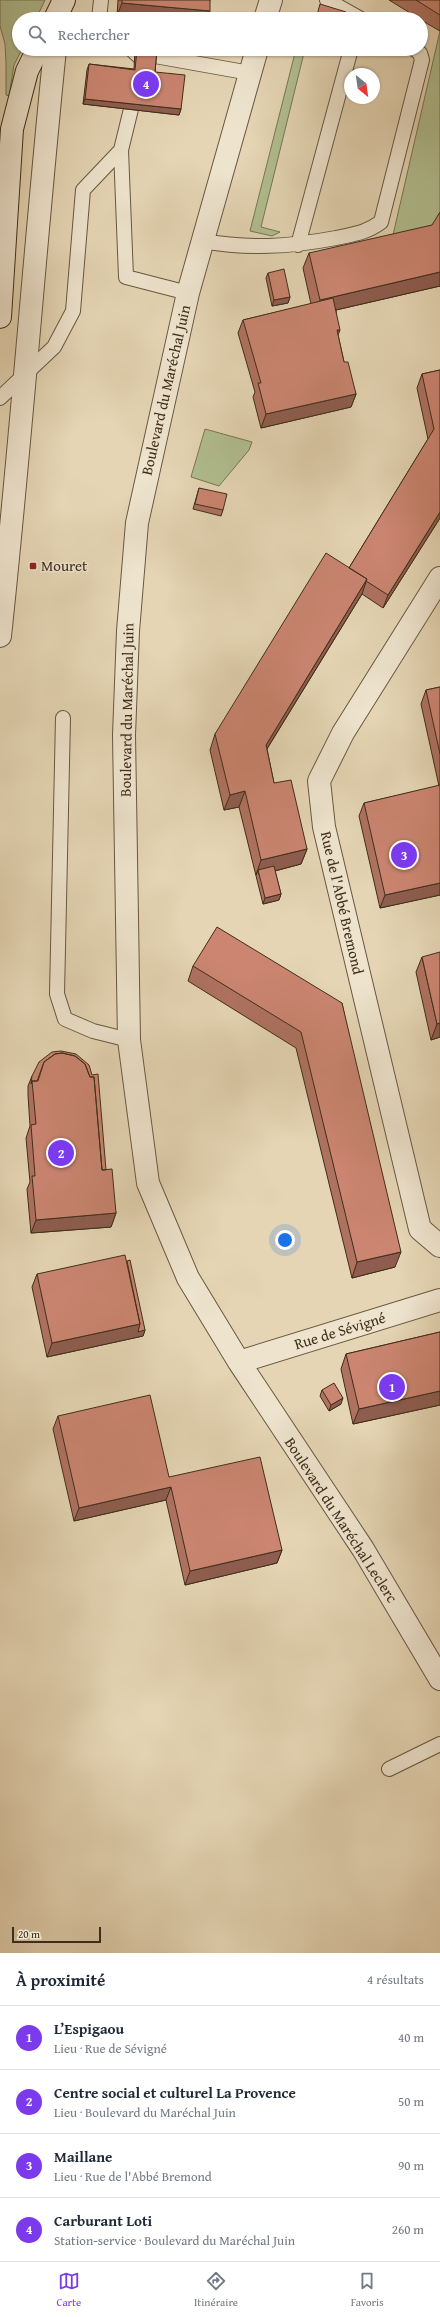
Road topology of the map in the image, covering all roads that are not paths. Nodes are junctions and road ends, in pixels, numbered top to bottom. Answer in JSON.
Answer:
{"nodes":[{"id":1,"x":101,"y":0,"type":"edge"},
{"id":2,"x":271,"y":0,"type":"edge"},
{"id":3,"x":327,"y":0,"type":"edge"},
{"id":4,"x":100,"y":12,"type":"edge"},
{"id":5,"x":267,"y":12,"type":"edge"},
{"id":6,"x":348,"y":12,"type":"edge"},
{"id":7,"x":34,"y":56,"type":"edge"},
{"id":8,"x":54,"y":56,"type":"edge"},
{"id":9,"x":145,"y":56,"type":"edge"},
{"id":10,"x":255,"y":56,"type":"edge"},
{"id":11,"x":349,"y":56,"type":"edge"},
{"id":12,"x":421,"y":56,"type":"edge"},
{"id":13,"x":250,"y":73,"type":"junction"},
{"id":14,"x":131,"y":109,"type":"edge"},
{"id":15,"x":121,"y":150,"type":"junction"},
{"id":16,"x":202,"y":241,"type":"junction"},
{"id":17,"x":298,"y":246,"type":"junction"},
{"id":18,"x":188,"y":293,"type":"junction"},
{"id":19,"x":0,"y":317,"type":"edge"},
{"id":20,"x":25,"y":376,"type":"junction"},
{"id":21,"x":0,"y":398,"type":"edge"},
{"id":22,"x":440,"y":578,"type":"edge"},
{"id":23,"x":0,"y":636,"type":"edge"},
{"id":24,"x":63,"y":718,"type":"dead end"},
{"id":25,"x":129,"y":1040,"type":"junction"},
{"id":26,"x":440,"y":1246,"type":"edge"},
{"id":27,"x":440,"y":1300,"type":"edge"},
{"id":28,"x":239,"y":1362,"type":"junction"},
{"id":29,"x":440,"y":1679,"type":"edge"},
{"id":30,"x":440,"y":1744,"type":"edge"},
{"id":31,"x":389,"y":1769,"type":"dead end"}],
"edges":[{"from":1,"to":4,"type":"lane"},
{"from":2,"to":5,"type":"street"},
{"from":3,"to":6,"type":"lane"},
{"from":7,"to":19,"type":"street"},
{"from":8,"to":20,"type":"street"},
{"from":9,"to":13,"type":"lane"},
{"from":10,"to":13,"type":"street","name":"Boulevard du Maréchal Juin"},
{"from":11,"to":17,"type":"lane"},
{"from":12,"to":17,"type":"lane"},
{"from":13,"to":16,"type":"street","name":"Boulevard du Maréchal Juin"},
{"from":14,"to":15,"type":"lane"},
{"from":15,"to":18,"type":"lane"},
{"from":15,"to":20,"type":"lane"},
{"from":16,"to":17,"type":"lane"},
{"from":16,"to":18,"type":"street","name":"Boulevard du Maréchal Juin"},
{"from":18,"to":25,"type":"street","name":"Boulevard du Maréchal Juin"},
{"from":20,"to":21,"type":"lane"},
{"from":20,"to":23,"type":"street"},
{"from":22,"to":26,"type":"street","name":"Rue de l'Abbé Bremond"},
{"from":24,"to":25,"type":"lane"},
{"from":25,"to":28,"type":"street","name":"Boulevard du Maréchal Juin"},
{"from":27,"to":28,"type":"street","name":"Rue de Sévigné"},
{"from":28,"to":29,"type":"street","name":"Boulevard du Maréchal Leclerc"},
{"from":30,"to":31,"type":"lane"}]}
